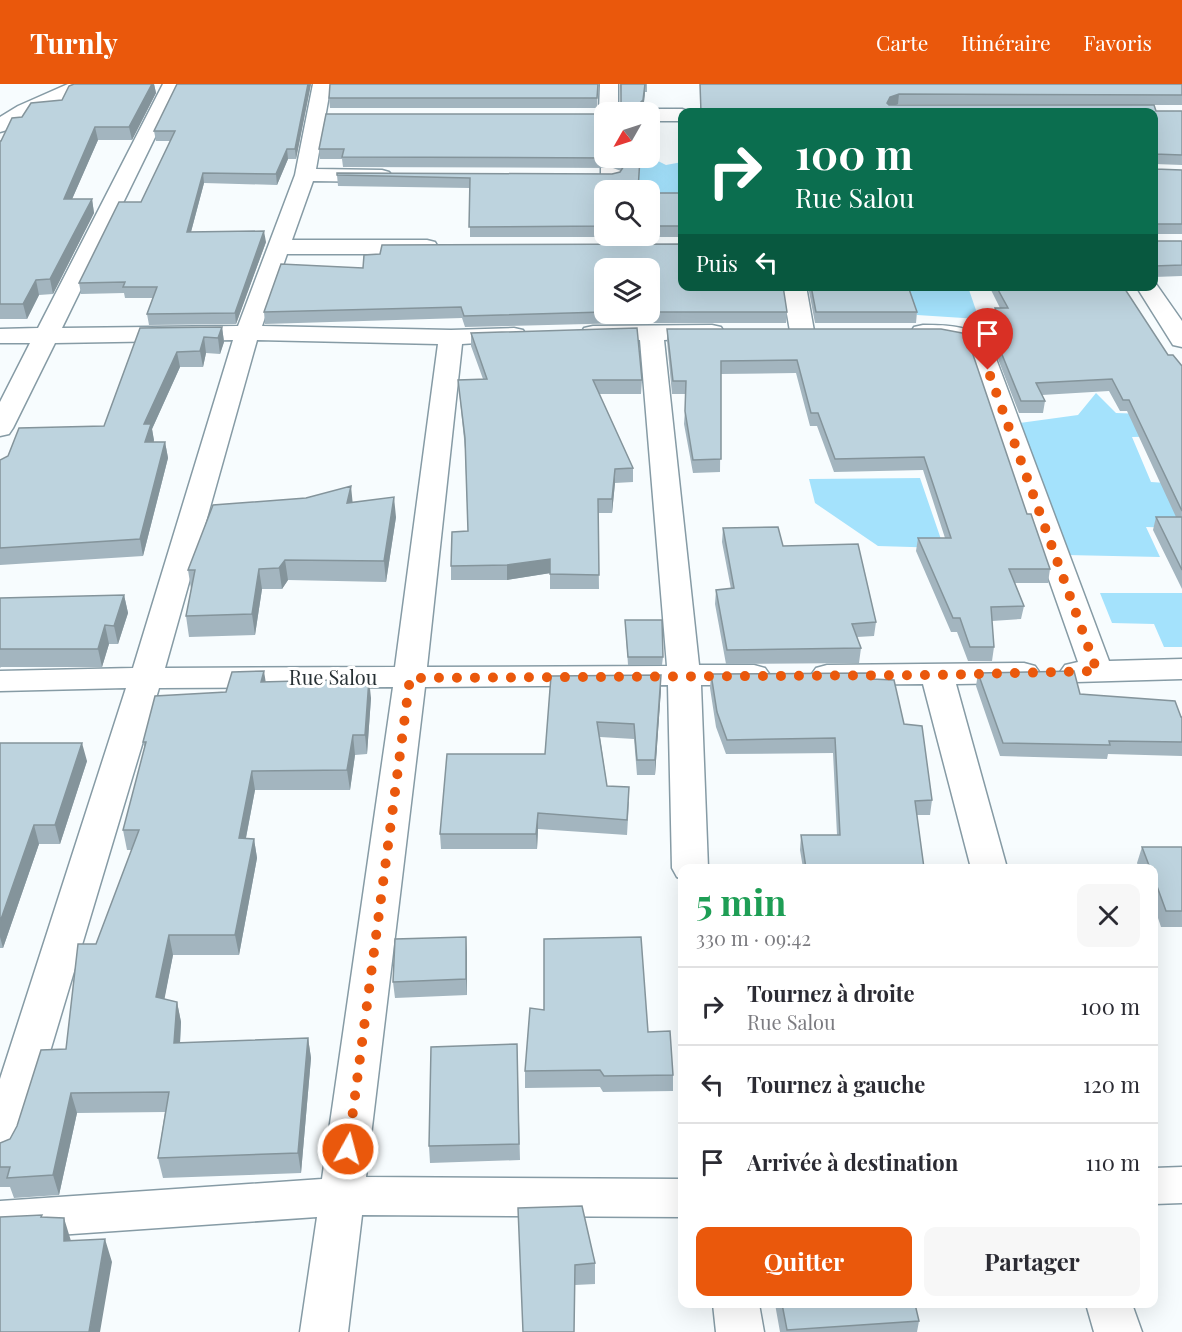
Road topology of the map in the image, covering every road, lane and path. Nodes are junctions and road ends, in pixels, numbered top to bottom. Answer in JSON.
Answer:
{"nodes":[{"id":1,"x":84,"y":84,"type":"edge"},
{"id":2,"x":172,"y":84,"type":"edge"},
{"id":3,"x":322,"y":84,"type":"edge"},
{"id":4,"x":609,"y":84,"type":"edge"},
{"id":5,"x":605,"y":102,"type":"edge"},
{"id":6,"x":660,"y":115,"type":"edge"},
{"id":7,"x":678,"y":115,"type":"edge"},
{"id":8,"x":316,"y":116,"type":"junction"},
{"id":9,"x":339,"y":116,"type":"edge"},
{"id":10,"x":0,"y":126,"type":"edge"},
{"id":11,"x":305,"y":175,"type":"junction"},
{"id":12,"x":612,"y":175,"type":"edge"},
{"id":13,"x":399,"y":176,"type":"edge"},
{"id":14,"x":588,"y":176,"type":"edge"},
{"id":15,"x":594,"y":245,"type":"edge"},
{"id":16,"x":589,"y":246,"type":"edge"},
{"id":17,"x":279,"y":247,"type":"junction"},
{"id":18,"x":446,"y":247,"type":"edge"},
{"id":19,"x":795,"y":291,"type":"edge"},
{"id":20,"x":1150,"y":291,"type":"edge"},
{"id":21,"x":634,"y":326,"type":"edge"},
{"id":22,"x":802,"y":331,"type":"edge"},
{"id":23,"x":732,"y":332,"type":"edge"},
{"id":24,"x":906,"y":332,"type":"edge"},
{"id":25,"x":247,"y":333,"type":"junction"},
{"id":26,"x":570,"y":333,"type":"edge"},
{"id":27,"x":536,"y":334,"type":"edge"},
{"id":28,"x":44,"y":335,"type":"junction"},
{"id":29,"x":0,"y":336,"type":"edge"},
{"id":30,"x":451,"y":337,"type":"junction"},
{"id":31,"x":1182,"y":340,"type":"edge"},
{"id":32,"x":0,"y":428,"type":"edge"},
{"id":33,"x":1182,"y":669,"type":"edge"},
{"id":34,"x":1097,"y":671,"type":"junction"},
{"id":35,"x":684,"y":675,"type":"junction"},
{"id":36,"x":937,"y":675,"type":"junction"},
{"id":37,"x":146,"y":678,"type":"junction"},
{"id":38,"x":410,"y":678,"type":"junction"},
{"id":39,"x":0,"y":681,"type":"edge"},
{"id":40,"x":690,"y":864,"type":"edge"},
{"id":41,"x":988,"y":864,"type":"edge"},
{"id":42,"x":0,"y":1145,"type":"edge"},
{"id":43,"x":1182,"y":1185,"type":"edge"},
{"id":44,"x":1158,"y":1186,"type":"edge"},
{"id":45,"x":342,"y":1196,"type":"junction"},
{"id":46,"x":678,"y":1198,"type":"edge"},
{"id":47,"x":0,"y":1220,"type":"edge"},
{"id":48,"x":737,"y":1308,"type":"edge"},
{"id":49,"x":1110,"y":1308,"type":"edge"},
{"id":50,"x":324,"y":1332,"type":"edge"},
{"id":51,"x":740,"y":1332,"type":"edge"},
{"id":52,"x":1118,"y":1332,"type":"edge"}],
"edges":[{"from":1,"to":10,"type":"street"},
{"from":2,"to":28,"type":"street"},
{"from":3,"to":8,"type":"street"},
{"from":4,"to":5,"type":"street"},
{"from":6,"to":7,"type":"street"},
{"from":8,"to":9,"type":"street"},
{"from":8,"to":11,"type":"street"},
{"from":11,"to":13,"type":"street"},
{"from":11,"to":17,"type":"street"},
{"from":12,"to":14,"type":"street"},
{"from":15,"to":16,"type":"street"},
{"from":17,"to":18,"type":"street"},
{"from":17,"to":25,"type":"street"},
{"from":19,"to":22,"type":"street"},
{"from":20,"to":31,"type":"street"},
{"from":21,"to":23,"type":"street"},
{"from":21,"to":26,"type":"street"},
{"from":21,"to":35,"type":"street"},
{"from":24,"to":34,"type":"street"},
{"from":25,"to":28,"type":"street"},
{"from":25,"to":30,"type":"street"},
{"from":25,"to":37,"type":"street"},
{"from":27,"to":30,"type":"street"},
{"from":28,"to":29,"type":"street"},
{"from":28,"to":32,"type":"street"},
{"from":30,"to":38,"type":"street"},
{"from":33,"to":34,"type":"street","name":"Rue Salou"},
{"from":34,"to":36,"type":"street","name":"Rue Salou"},
{"from":35,"to":36,"type":"street","name":"Rue Salou"},
{"from":35,"to":38,"type":"street","name":"Rue Salou"},
{"from":35,"to":40,"type":"street"},
{"from":36,"to":41,"type":"street"},
{"from":37,"to":38,"type":"street","name":"Rue Salou"},
{"from":37,"to":39,"type":"street","name":"Rue Salou"},
{"from":37,"to":42,"type":"street"},
{"from":38,"to":45,"type":"street"},
{"from":43,"to":44,"type":"street"},
{"from":45,"to":46,"type":"street"},
{"from":45,"to":47,"type":"street"},
{"from":45,"to":50,"type":"street"},
{"from":48,"to":51,"type":"street"},
{"from":49,"to":52,"type":"street"}]}
